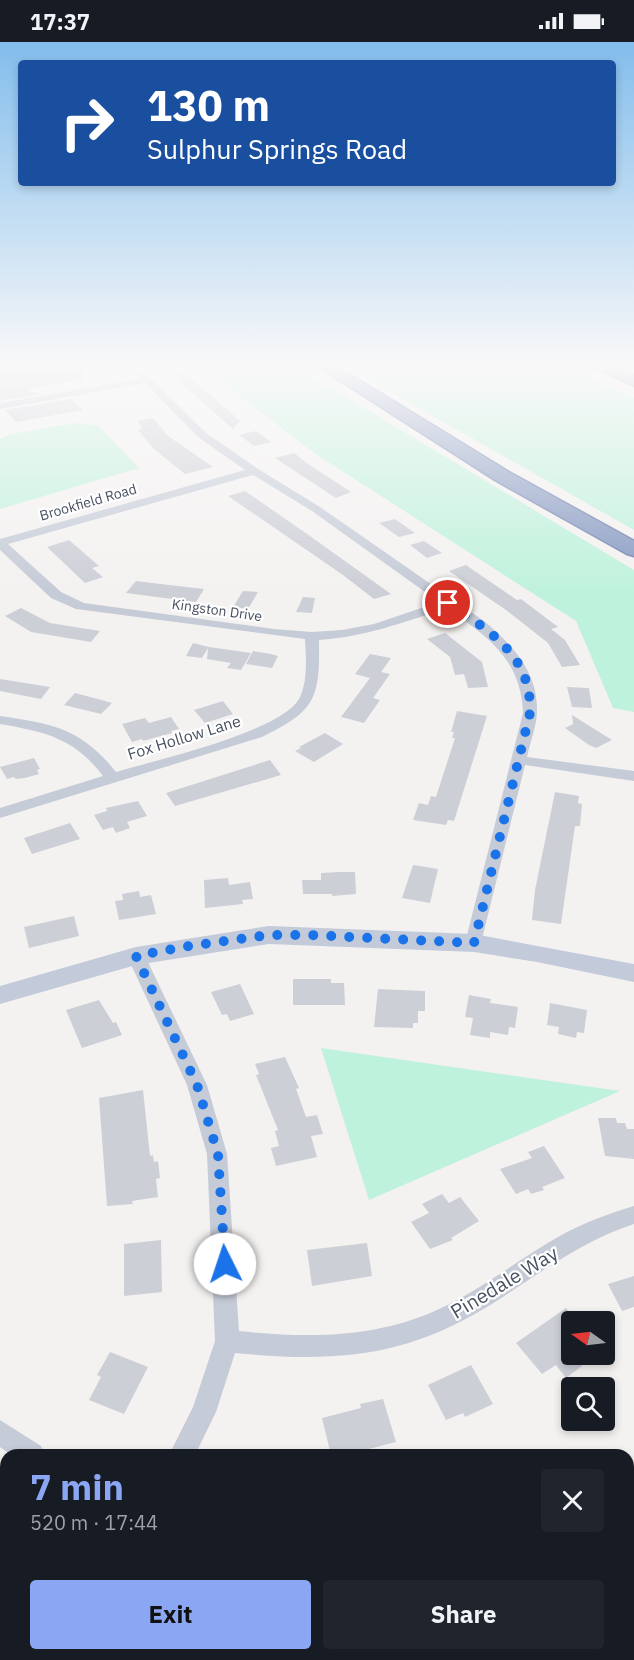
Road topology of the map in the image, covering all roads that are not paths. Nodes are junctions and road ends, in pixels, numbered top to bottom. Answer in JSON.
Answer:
{"nodes":[{"id":1,"x":209,"y":440,"type":"edge"},
{"id":2,"x":443,"y":440,"type":"edge"},
{"id":3,"x":254,"y":471,"type":"junction"},
{"id":4,"x":0,"y":543,"type":"edge"},
{"id":5,"x":634,"y":550,"type":"edge"},
{"id":6,"x":448,"y":603,"type":"junction"},
{"id":7,"x":312,"y":636,"type":"junction"},
{"id":8,"x":0,"y":720,"type":"edge"},
{"id":9,"x":519,"y":760,"type":"junction"},
{"id":10,"x":634,"y":776,"type":"edge"},
{"id":11,"x":113,"y":778,"type":"junction"},
{"id":12,"x":0,"y":813,"type":"edge"},
{"id":13,"x":474,"y":943,"type":"junction"},
{"id":14,"x":136,"y":956,"type":"junction"},
{"id":15,"x":634,"y":973,"type":"edge"},
{"id":16,"x":0,"y":995,"type":"edge"},
{"id":17,"x":634,"y":1215,"type":"edge"},
{"id":18,"x":227,"y":1341,"type":"junction"},
{"id":19,"x":0,"y":1432,"type":"edge"},
{"id":20,"x":24,"y":1449,"type":"edge"},
{"id":21,"x":185,"y":1449,"type":"edge"}],
"edges":[{"from":1,"to":3,"type":"street"},
{"from":2,"to":5,"type":"highway"},
{"from":3,"to":4,"type":"street","name":"Brookfield Road"},
{"from":3,"to":6,"type":"street"},
{"from":4,"to":7,"type":"street","name":"Kingston Drive"},
{"from":6,"to":7,"type":"street","name":"Kingston Drive"},
{"from":6,"to":9,"type":"street"},
{"from":7,"to":11,"type":"street","name":"Fox Hollow Lane"},
{"from":8,"to":11,"type":"street"},
{"from":9,"to":10,"type":"street"},
{"from":9,"to":13,"type":"street"},
{"from":11,"to":12,"type":"street","name":"Fox Hollow Lane"},
{"from":13,"to":14,"type":"street"},
{"from":13,"to":15,"type":"street"},
{"from":14,"to":16,"type":"street"},
{"from":14,"to":18,"type":"street"},
{"from":17,"to":18,"type":"street","name":"Pinedale Way"},
{"from":18,"to":21,"type":"street"},
{"from":19,"to":20,"type":"street"}]}
